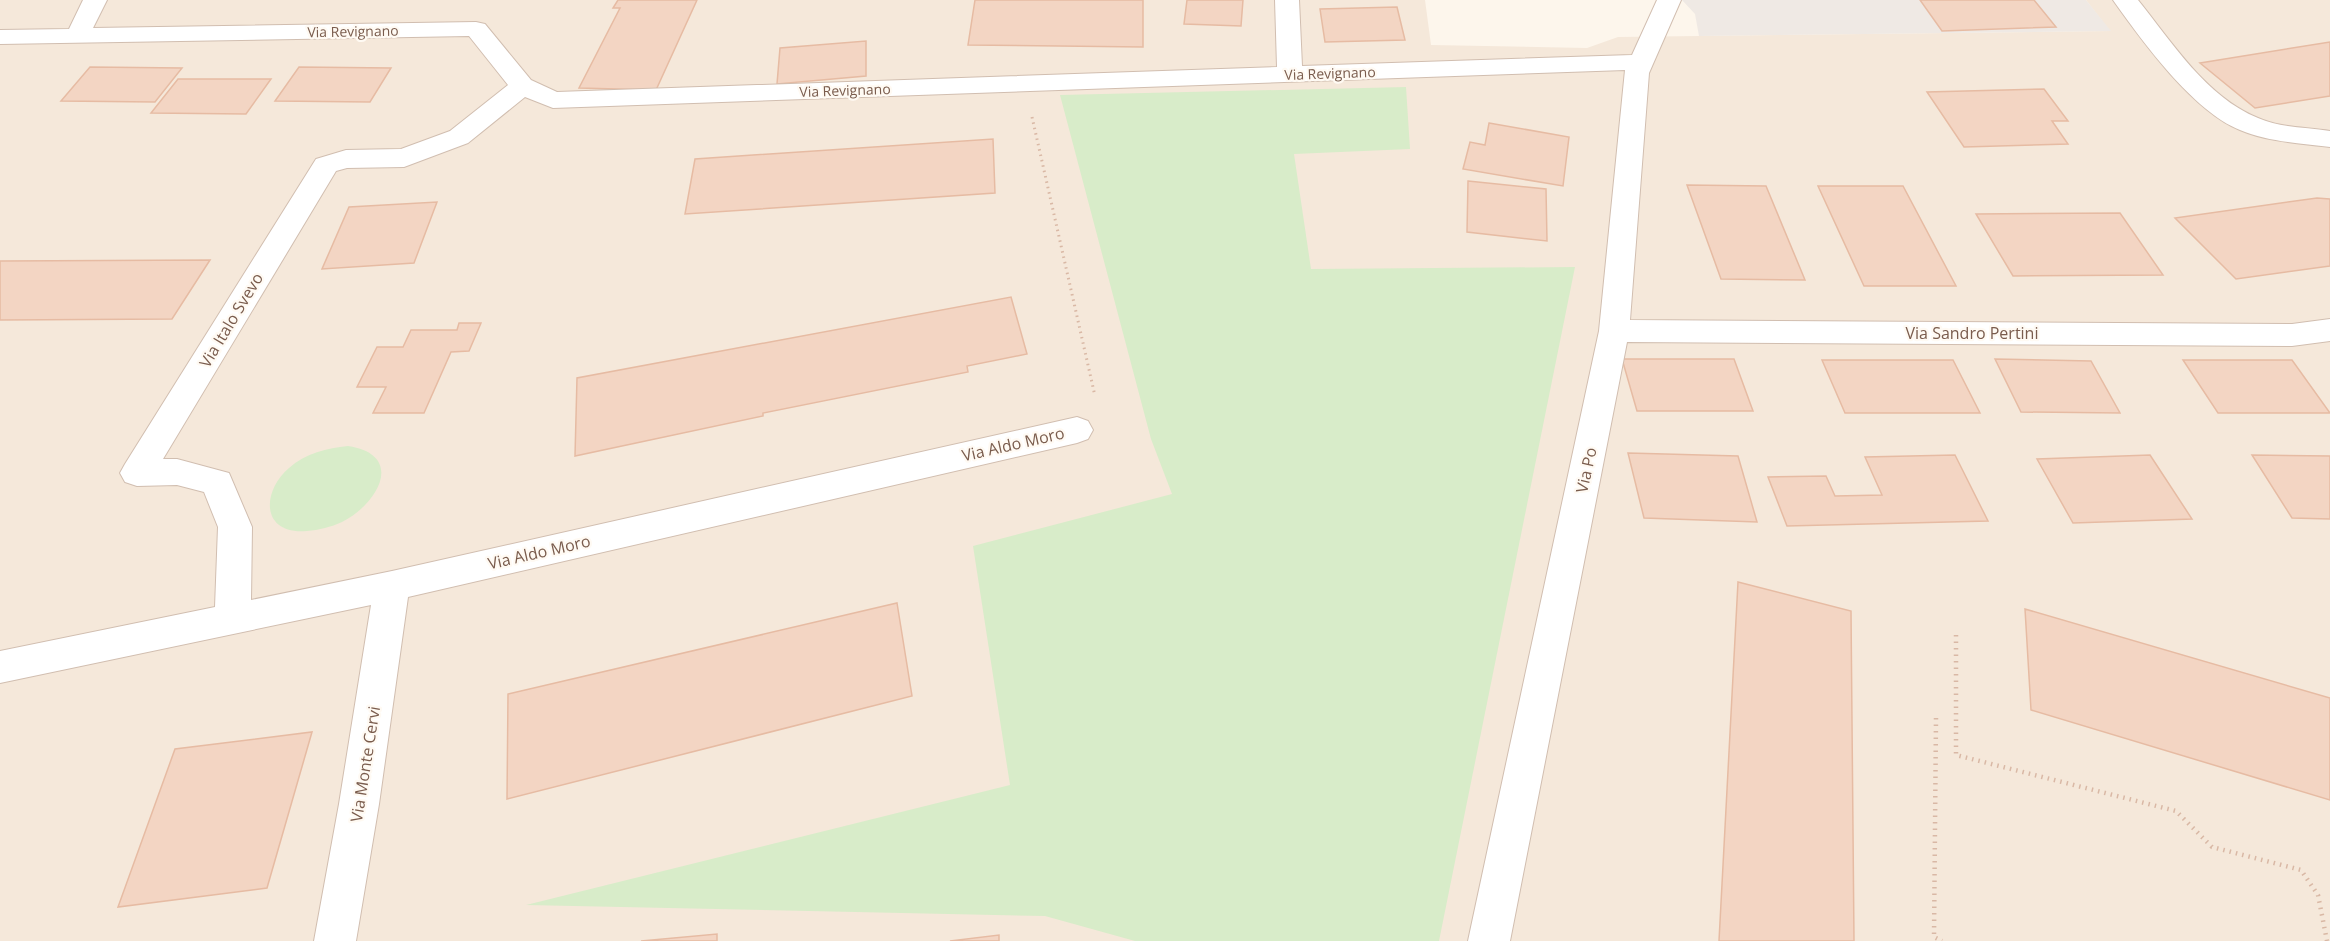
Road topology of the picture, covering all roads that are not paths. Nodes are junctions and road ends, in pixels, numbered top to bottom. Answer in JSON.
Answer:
{"nodes":[{"id":1,"x":95,"y":0,"type":"edge"},
{"id":2,"x":1287,"y":0,"type":"edge"},
{"id":3,"x":1669,"y":0,"type":"edge"},
{"id":4,"x":2125,"y":0,"type":"edge"},
{"id":5,"x":78,"y":35,"type":"junction"},
{"id":6,"x":0,"y":37,"type":"edge"},
{"id":7,"x":1642,"y":62,"type":"junction"},
{"id":8,"x":1290,"y":74,"type":"junction"},
{"id":9,"x":522,"y":86,"type":"junction"},
{"id":10,"x":2330,"y":139,"type":"edge"},
{"id":11,"x":2330,"y":330,"type":"edge"},
{"id":12,"x":1614,"y":331,"type":"junction"},
{"id":13,"x":1077,"y":430,"type":"road end"},
{"id":14,"x":392,"y":586,"type":"junction"},
{"id":15,"x":233,"y":619,"type":"junction"},
{"id":16,"x":0,"y":668,"type":"edge"},
{"id":17,"x":335,"y":941,"type":"edge"},
{"id":18,"x":1489,"y":941,"type":"edge"}],
"edges":[{"from":1,"to":5,"type":"street"},
{"from":2,"to":8,"type":"street"},
{"from":3,"to":7,"type":"street","name":"Via Po"},
{"from":4,"to":10,"type":"street"},
{"from":5,"to":6,"type":"street","name":"Via Revignano"},
{"from":5,"to":9,"type":"street","name":"Via Revignano"},
{"from":7,"to":8,"type":"street","name":"Via Revignano"},
{"from":7,"to":12,"type":"street","name":"Via Po"},
{"from":8,"to":9,"type":"street","name":"Via Revignano"},
{"from":9,"to":15,"type":"street","name":"Via Italo Svevo"},
{"from":11,"to":12,"type":"street","name":"Via Sandro Pertini"},
{"from":12,"to":18,"type":"street","name":"Via Po"},
{"from":13,"to":14,"type":"street","name":"Via Aldo Moro"},
{"from":14,"to":15,"type":"street","name":"Via Aldo Moro"},
{"from":14,"to":17,"type":"street","name":"Via Monte Cervi"},
{"from":15,"to":16,"type":"street","name":"Via Aldo Moro"}]}
